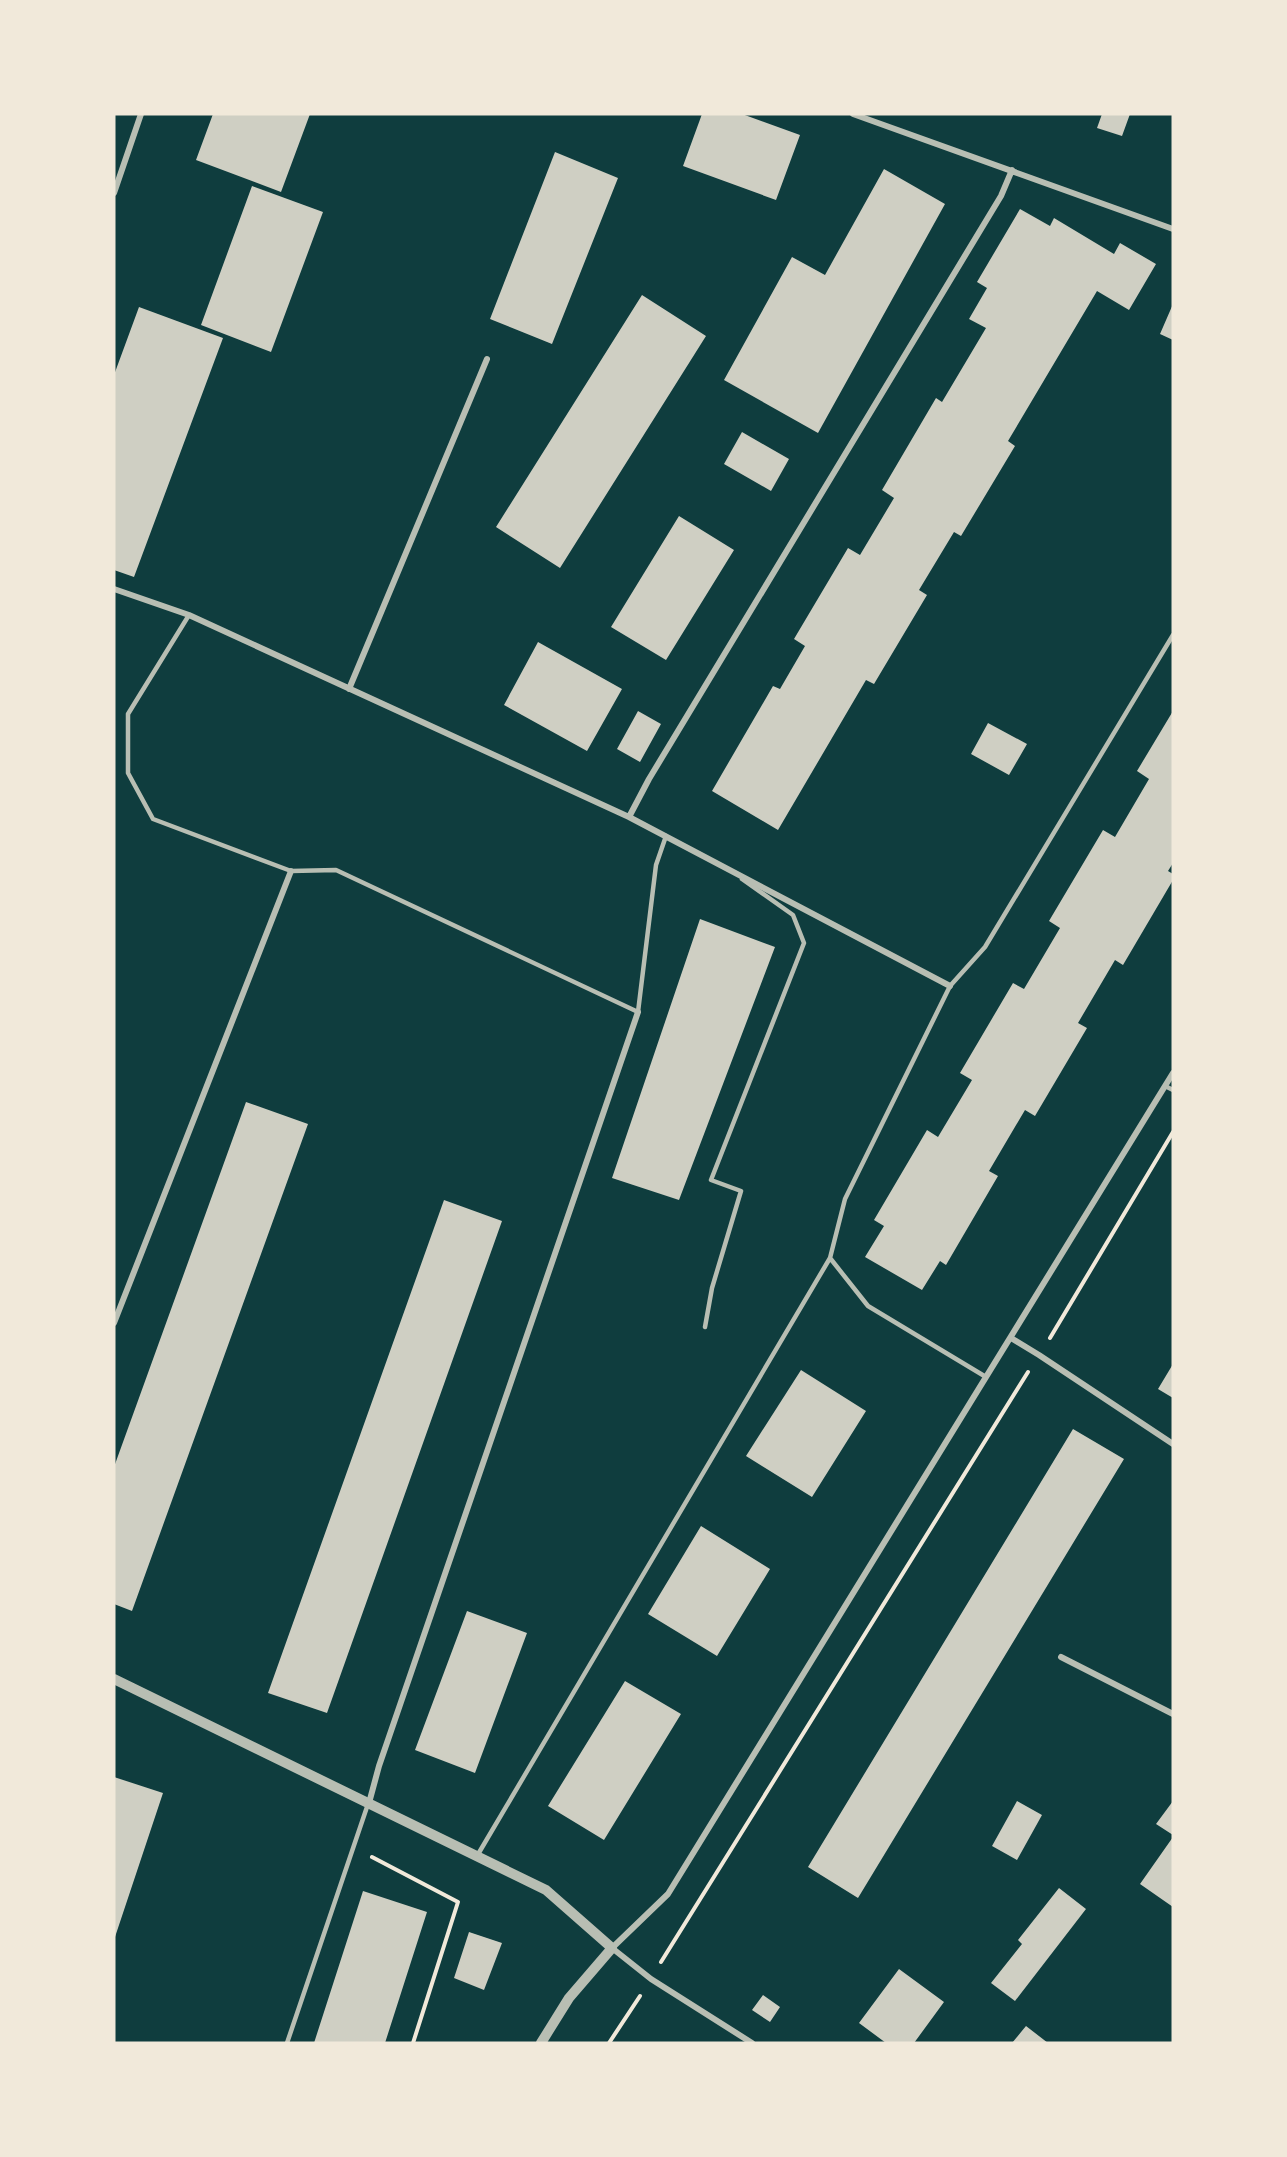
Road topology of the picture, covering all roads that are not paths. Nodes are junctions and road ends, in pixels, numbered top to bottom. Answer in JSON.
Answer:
{"nodes":[{"id":1,"x":141,"y":114,"type":"edge"},
{"id":2,"x":853,"y":114,"type":"edge"},
{"id":3,"x":1012,"y":170,"type":"junction"},
{"id":4,"x":114,"y":194,"type":"edge"},
{"id":5,"x":1173,"y":229,"type":"edge"},
{"id":6,"x":487,"y":359,"type":"dead end"},
{"id":7,"x":114,"y":589,"type":"edge"},
{"id":8,"x":189,"y":615,"type":"junction"},
{"id":9,"x":1173,"y":635,"type":"edge"},
{"id":10,"x":349,"y":689,"type":"junction"},
{"id":11,"x":629,"y":817,"type":"junction"},
{"id":12,"x":666,"y":836,"type":"junction"},
{"id":13,"x":725,"y":867,"type":"junction"},
{"id":14,"x":291,"y":872,"type":"junction"},
{"id":15,"x":950,"y":986,"type":"junction"},
{"id":16,"x":638,"y":1012,"type":"junction"},
{"id":17,"x":1173,"y":1072,"type":"edge"},
{"id":18,"x":1165,"y":1086,"type":"junction"},
{"id":19,"x":1173,"y":1090,"type":"edge"},
{"id":20,"x":830,"y":1258,"type":"junction"},
{"id":21,"x":114,"y":1323,"type":"edge"},
{"id":22,"x":705,"y":1327,"type":"dead end"},
{"id":23,"x":1011,"y":1338,"type":"junction"},
{"id":24,"x":986,"y":1377,"type":"junction"},
{"id":25,"x":1173,"y":1444,"type":"edge"},
{"id":26,"x":1061,"y":1657,"type":"dead end"},
{"id":27,"x":114,"y":1679,"type":"edge"},
{"id":28,"x":1173,"y":1714,"type":"edge"},
{"id":29,"x":369,"y":1803,"type":"junction"},
{"id":30,"x":477,"y":1856,"type":"junction"},
{"id":31,"x":612,"y":1948,"type":"junction"},
{"id":32,"x":287,"y":2043,"type":"edge"},
{"id":33,"x":541,"y":2043,"type":"edge"},
{"id":34,"x":752,"y":2043,"type":"edge"}],
"edges":[{"from":1,"to":4,"type":"street"},
{"from":2,"to":3,"type":"street"},
{"from":3,"to":5,"type":"street"},
{"from":3,"to":11,"type":"street"},
{"from":6,"to":10,"type":"street"},
{"from":7,"to":8,"type":"street"},
{"from":8,"to":10,"type":"street"},
{"from":8,"to":14,"type":"lane"},
{"from":9,"to":15,"type":"lane"},
{"from":10,"to":11,"type":"street"},
{"from":11,"to":12,"type":"street"},
{"from":12,"to":13,"type":"street"},
{"from":12,"to":16,"type":"lane"},
{"from":13,"to":15,"type":"street"},
{"from":13,"to":22,"type":"lane"},
{"from":14,"to":16,"type":"lane"},
{"from":14,"to":21,"type":"street"},
{"from":15,"to":20,"type":"lane"},
{"from":16,"to":29,"type":"street"},
{"from":17,"to":18,"type":"street"},
{"from":18,"to":19,"type":"lane"},
{"from":18,"to":23,"type":"street"},
{"from":20,"to":24,"type":"lane"},
{"from":20,"to":30,"type":"lane"},
{"from":23,"to":24,"type":"street"},
{"from":23,"to":25,"type":"street"},
{"from":24,"to":31,"type":"street"},
{"from":26,"to":28,"type":"street"},
{"from":27,"to":29,"type":"street"},
{"from":29,"to":30,"type":"street"},
{"from":29,"to":32,"type":"lane"},
{"from":30,"to":31,"type":"street"},
{"from":31,"to":33,"type":"street"},
{"from":31,"to":34,"type":"street"}]}
